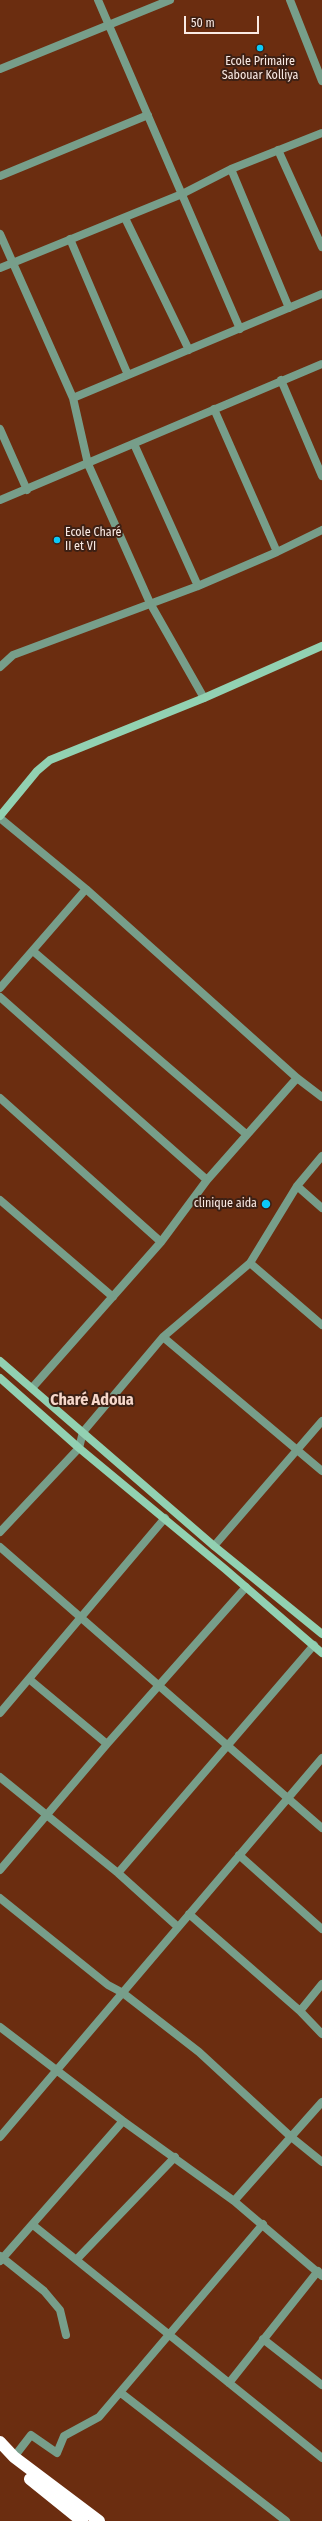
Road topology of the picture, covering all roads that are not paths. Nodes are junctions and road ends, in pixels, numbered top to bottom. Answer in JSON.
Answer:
{"nodes":[{"id":1,"x":98,"y":0,"type":"edge"},
{"id":2,"x":170,"y":0,"type":"edge"},
{"id":3,"x":290,"y":0,"type":"edge"},
{"id":4,"x":109,"y":26,"type":"junction"},
{"id":5,"x":0,"y":69,"type":"edge"},
{"id":6,"x":322,"y":81,"type":"edge"},
{"id":7,"x":148,"y":116,"type":"junction"},
{"id":8,"x":322,"y":133,"type":"edge"},
{"id":9,"x":278,"y":150,"type":"junction"},
{"id":10,"x":231,"y":169,"type":"junction"},
{"id":11,"x":0,"y":176,"type":"edge"},
{"id":12,"x":182,"y":194,"type":"junction"},
{"id":13,"x":125,"y":218,"type":"junction"},
{"id":14,"x":0,"y":234,"type":"edge"},
{"id":15,"x":70,"y":239,"type":"junction"},
{"id":16,"x":322,"y":247,"type":"edge"},
{"id":17,"x":13,"y":263,"type":"junction"},
{"id":18,"x":0,"y":268,"type":"edge"},
{"id":19,"x":322,"y":294,"type":"edge"},
{"id":20,"x":289,"y":308,"type":"junction"},
{"id":21,"x":240,"y":329,"type":"junction"},
{"id":22,"x":189,"y":350,"type":"junction"},
{"id":23,"x":322,"y":364,"type":"edge"},
{"id":24,"x":128,"y":375,"type":"junction"},
{"id":25,"x":281,"y":380,"type":"junction"},
{"id":26,"x":73,"y":398,"type":"junction"},
{"id":27,"x":214,"y":409,"type":"junction"},
{"id":28,"x":0,"y":429,"type":"edge"},
{"id":29,"x":134,"y":444,"type":"junction"},
{"id":30,"x":88,"y":464,"type":"junction"},
{"id":31,"x":322,"y":476,"type":"edge"},
{"id":32,"x":27,"y":490,"type":"junction"},
{"id":33,"x":0,"y":500,"type":"edge"},
{"id":34,"x":322,"y":530,"type":"edge"},
{"id":35,"x":277,"y":552,"type":"junction"},
{"id":36,"x":198,"y":586,"type":"junction"},
{"id":37,"x":150,"y":603,"type":"junction"},
{"id":38,"x":322,"y":646,"type":"edge"},
{"id":39,"x":0,"y":667,"type":"edge"},
{"id":40,"x":204,"y":698,"type":"junction"},
{"id":41,"x":0,"y":817,"type":"edge"},
{"id":42,"x":86,"y":889,"type":"junction"},
{"id":43,"x":33,"y":951,"type":"junction"},
{"id":44,"x":0,"y":988,"type":"edge"},
{"id":45,"x":0,"y":998,"type":"edge"},
{"id":46,"x":297,"y":1078,"type":"junction"},
{"id":47,"x":322,"y":1097,"type":"edge"},
{"id":48,"x":0,"y":1098,"type":"edge"},
{"id":49,"x":246,"y":1134,"type":"junction"},
{"id":50,"x":322,"y":1156,"type":"edge"},
{"id":51,"x":207,"y":1180,"type":"junction"},
{"id":52,"x":297,"y":1186,"type":"junction"},
{"id":53,"x":0,"y":1200,"type":"edge"},
{"id":54,"x":322,"y":1208,"type":"edge"},
{"id":55,"x":161,"y":1242,"type":"junction"},
{"id":56,"x":250,"y":1263,"type":"junction"},
{"id":57,"x":112,"y":1297,"type":"junction"},
{"id":58,"x":322,"y":1325,"type":"edge"},
{"id":59,"x":163,"y":1337,"type":"junction"},
{"id":60,"x":0,"y":1361,"type":"edge"},
{"id":61,"x":0,"y":1380,"type":"edge"},
{"id":62,"x":32,"y":1388,"type":"junction"},
{"id":63,"x":322,"y":1421,"type":"edge"},
{"id":64,"x":83,"y":1432,"type":"junction"},
{"id":65,"x":79,"y":1448,"type":"junction"},
{"id":66,"x":297,"y":1449,"type":"junction"},
{"id":67,"x":322,"y":1471,"type":"edge"},
{"id":68,"x":165,"y":1518,"type":"junction"},
{"id":69,"x":0,"y":1532,"type":"edge"},
{"id":70,"x":214,"y":1546,"type":"junction"},
{"id":71,"x":0,"y":1547,"type":"edge"},
{"id":72,"x":246,"y":1587,"type":"junction"},
{"id":73,"x":81,"y":1617,"type":"junction"},
{"id":74,"x":322,"y":1634,"type":"edge"},
{"id":75,"x":314,"y":1646,"type":"junction"},
{"id":76,"x":322,"y":1653,"type":"edge"},
{"id":77,"x":29,"y":1679,"type":"junction"},
{"id":78,"x":158,"y":1686,"type":"junction"},
{"id":79,"x":0,"y":1713,"type":"edge"},
{"id":80,"x":107,"y":1744,"type":"junction"},
{"id":81,"x":226,"y":1746,"type":"junction"},
{"id":82,"x":322,"y":1758,"type":"edge"},
{"id":83,"x":0,"y":1777,"type":"edge"},
{"id":84,"x":287,"y":1798,"type":"junction"},
{"id":85,"x":47,"y":1816,"type":"junction"},
{"id":86,"x":322,"y":1828,"type":"edge"},
{"id":87,"x":239,"y":1855,"type":"junction"},
{"id":88,"x":0,"y":1870,"type":"edge"},
{"id":89,"x":118,"y":1873,"type":"junction"},
{"id":90,"x":0,"y":1898,"type":"edge"},
{"id":91,"x":189,"y":1914,"type":"junction"},
{"id":92,"x":178,"y":1927,"type":"junction"},
{"id":93,"x":322,"y":1929,"type":"edge"},
{"id":94,"x":322,"y":1984,"type":"edge"},
{"id":95,"x":123,"y":1993,"type":"junction"},
{"id":96,"x":300,"y":2011,"type":"junction"},
{"id":97,"x":0,"y":2027,"type":"edge"},
{"id":98,"x":322,"y":2034,"type":"edge"},
{"id":99,"x":57,"y":2070,"type":"junction"},
{"id":100,"x":322,"y":2102,"type":"edge"},
{"id":101,"x":123,"y":2121,"type":"junction"},
{"id":102,"x":290,"y":2136,"type":"junction"},
{"id":103,"x":0,"y":2137,"type":"edge"},
{"id":104,"x":175,"y":2157,"type":"junction"},
{"id":105,"x":322,"y":2162,"type":"edge"},
{"id":106,"x":234,"y":2201,"type":"junction"},
{"id":107,"x":263,"y":2224,"type":"junction"},
{"id":108,"x":33,"y":2225,"type":"junction"},
{"id":109,"x":1,"y":2258,"type":"edge"},
{"id":110,"x":77,"y":2259,"type":"junction"},
{"id":111,"x":320,"y":2273,"type":"edge"},
{"id":112,"x":168,"y":2334,"type":"junction"},
{"id":113,"x":66,"y":2335,"type":"dead end"},
{"id":114,"x":263,"y":2339,"type":"junction"},
{"id":115,"x":229,"y":2383,"type":"junction"},
{"id":116,"x":322,"y":2384,"type":"edge"},
{"id":117,"x":121,"y":2393,"type":"junction"},
{"id":118,"x":0,"y":2442,"type":"edge"},
{"id":119,"x":0,"y":2454,"type":"edge"},
{"id":120,"x":14,"y":2457,"type":"junction"},
{"id":121,"x":322,"y":2458,"type":"edge"},
{"id":122,"x":82,"y":2521,"type":"edge"},
{"id":123,"x":99,"y":2521,"type":"edge"},
{"id":124,"x":286,"y":2521,"type":"edge"}],
"edges":[{"from":1,"to":4,"type":"street"},
{"from":2,"to":4,"type":"street"},
{"from":3,"to":6,"type":"street"},
{"from":4,"to":5,"type":"street"},
{"from":4,"to":7,"type":"street"},
{"from":7,"to":11,"type":"street"},
{"from":7,"to":12,"type":"street"},
{"from":8,"to":9,"type":"street"},
{"from":9,"to":10,"type":"street"},
{"from":9,"to":16,"type":"street"},
{"from":10,"to":12,"type":"street"},
{"from":10,"to":20,"type":"street"},
{"from":12,"to":13,"type":"street"},
{"from":12,"to":21,"type":"street"},
{"from":13,"to":15,"type":"street"},
{"from":13,"to":22,"type":"street"},
{"from":14,"to":17,"type":"street"},
{"from":15,"to":17,"type":"street"},
{"from":15,"to":24,"type":"street"},
{"from":17,"to":18,"type":"street"},
{"from":17,"to":26,"type":"street"},
{"from":19,"to":20,"type":"street"},
{"from":20,"to":21,"type":"street"},
{"from":21,"to":22,"type":"street"},
{"from":22,"to":24,"type":"street"},
{"from":23,"to":25,"type":"street"},
{"from":24,"to":26,"type":"street"},
{"from":25,"to":27,"type":"street"},
{"from":25,"to":31,"type":"street"},
{"from":26,"to":30,"type":"street"},
{"from":27,"to":29,"type":"street"},
{"from":27,"to":35,"type":"street"},
{"from":28,"to":32,"type":"street"},
{"from":29,"to":30,"type":"street"},
{"from":29,"to":36,"type":"street"},
{"from":30,"to":32,"type":"street"},
{"from":30,"to":37,"type":"street"},
{"from":32,"to":33,"type":"street"},
{"from":34,"to":35,"type":"street"},
{"from":35,"to":36,"type":"street"},
{"from":36,"to":37,"type":"street"},
{"from":37,"to":39,"type":"street"},
{"from":37,"to":40,"type":"street"},
{"from":38,"to":40,"type":"street"},
{"from":40,"to":41,"type":"street"},
{"from":41,"to":42,"type":"street"},
{"from":42,"to":43,"type":"street"},
{"from":42,"to":46,"type":"street"},
{"from":43,"to":44,"type":"street"},
{"from":43,"to":49,"type":"street"},
{"from":45,"to":51,"type":"street"},
{"from":46,"to":47,"type":"street"},
{"from":46,"to":49,"type":"street"},
{"from":48,"to":55,"type":"street"},
{"from":49,"to":51,"type":"street"},
{"from":50,"to":52,"type":"street"},
{"from":51,"to":55,"type":"street"},
{"from":52,"to":54,"type":"street"},
{"from":52,"to":56,"type":"street"},
{"from":53,"to":57,"type":"street"},
{"from":55,"to":57,"type":"street"},
{"from":56,"to":58,"type":"street"},
{"from":56,"to":59,"type":"street"},
{"from":57,"to":62,"type":"street"},
{"from":59,"to":64,"type":"street"},
{"from":59,"to":66,"type":"street"},
{"from":60,"to":62,"type":"street"},
{"from":61,"to":65,"type":"street"},
{"from":62,"to":64,"type":"street"},
{"from":63,"to":66,"type":"street"},
{"from":64,"to":65,"type":"street"},
{"from":64,"to":70,"type":"street"},
{"from":65,"to":68,"type":"street"},
{"from":65,"to":69,"type":"street"},
{"from":66,"to":67,"type":"street"},
{"from":66,"to":70,"type":"street"},
{"from":68,"to":72,"type":"street"},
{"from":68,"to":73,"type":"street"},
{"from":70,"to":74,"type":"street"},
{"from":71,"to":73,"type":"street"},
{"from":72,"to":75,"type":"street"},
{"from":72,"to":78,"type":"street"},
{"from":73,"to":77,"type":"street"},
{"from":73,"to":78,"type":"street"},
{"from":75,"to":76,"type":"street"},
{"from":75,"to":81,"type":"street"},
{"from":77,"to":79,"type":"street"},
{"from":77,"to":80,"type":"street"},
{"from":78,"to":80,"type":"street"},
{"from":78,"to":81,"type":"street"},
{"from":80,"to":85,"type":"street"},
{"from":81,"to":84,"type":"street"},
{"from":81,"to":89,"type":"street"},
{"from":82,"to":84,"type":"street"},
{"from":83,"to":85,"type":"street"},
{"from":84,"to":86,"type":"street"},
{"from":84,"to":87,"type":"street"},
{"from":85,"to":88,"type":"street"},
{"from":85,"to":89,"type":"street"},
{"from":87,"to":91,"type":"street"},
{"from":87,"to":93,"type":"street"},
{"from":89,"to":92,"type":"street"},
{"from":90,"to":95,"type":"street"},
{"from":91,"to":92,"type":"street"},
{"from":91,"to":96,"type":"street"},
{"from":92,"to":95,"type":"street"},
{"from":94,"to":96,"type":"street"},
{"from":95,"to":99,"type":"street"},
{"from":95,"to":102,"type":"street"},
{"from":96,"to":98,"type":"street"},
{"from":97,"to":99,"type":"street"},
{"from":99,"to":101,"type":"street"},
{"from":99,"to":103,"type":"street"},
{"from":100,"to":102,"type":"street"},
{"from":101,"to":104,"type":"street"},
{"from":101,"to":108,"type":"street"},
{"from":102,"to":105,"type":"street"},
{"from":102,"to":106,"type":"street"},
{"from":104,"to":106,"type":"street"},
{"from":104,"to":110,"type":"street"},
{"from":106,"to":107,"type":"street"},
{"from":107,"to":111,"type":"street"},
{"from":107,"to":112,"type":"street"},
{"from":108,"to":109,"type":"street"},
{"from":108,"to":110,"type":"street"},
{"from":109,"to":113,"type":"street"},
{"from":110,"to":112,"type":"street"},
{"from":111,"to":114,"type":"street"},
{"from":112,"to":115,"type":"street"},
{"from":112,"to":117,"type":"street"},
{"from":114,"to":115,"type":"street"},
{"from":114,"to":116,"type":"street"},
{"from":115,"to":121,"type":"street"},
{"from":117,"to":120,"type":"street"},
{"from":117,"to":124,"type":"street"},
{"from":118,"to":120,"type":"highway"},
{"from":119,"to":122,"type":"highway"},
{"from":120,"to":123,"type":"highway"}]}
